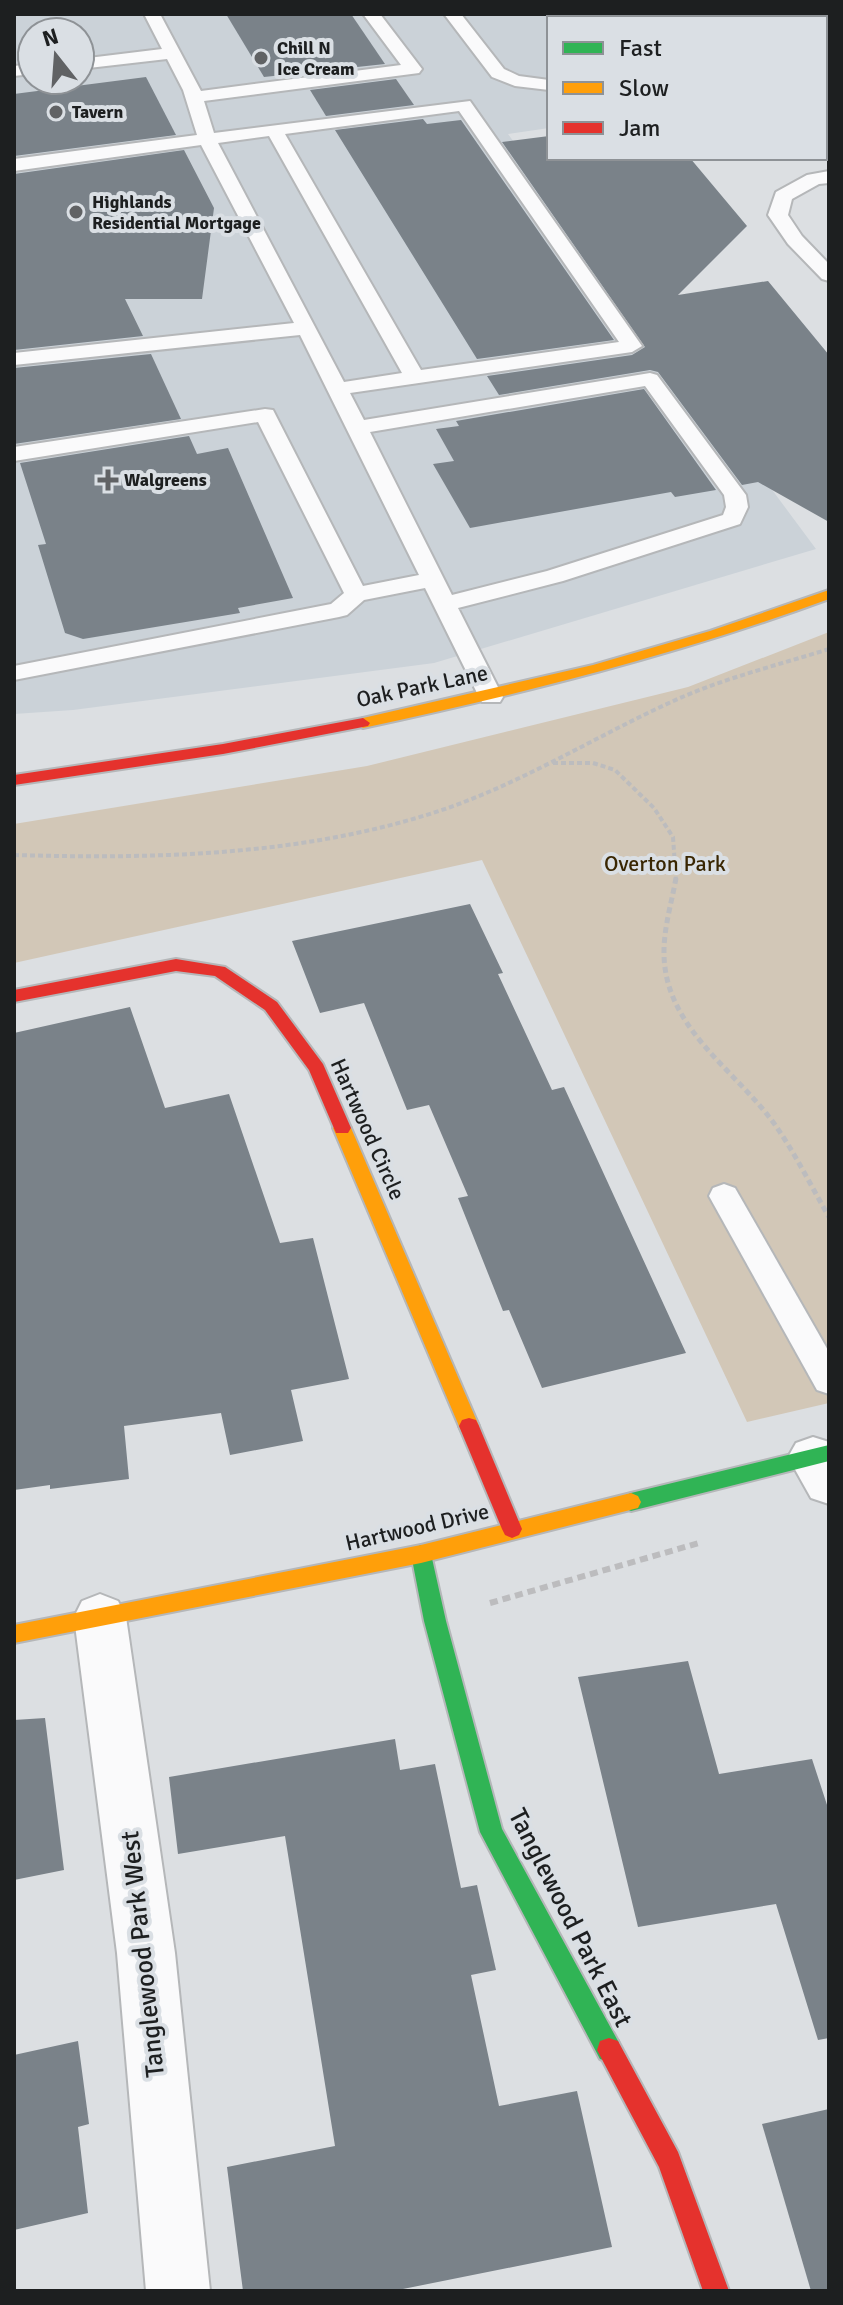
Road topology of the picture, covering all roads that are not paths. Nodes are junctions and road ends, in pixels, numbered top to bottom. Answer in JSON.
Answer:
{"nodes":[{"id":1,"x":152,"y":14,"type":"edge"},
{"id":2,"x":371,"y":14,"type":"edge"},
{"id":3,"x":452,"y":14,"type":"edge"},
{"id":4,"x":173,"y":53,"type":"junction"},
{"id":5,"x":96,"y":62,"type":"edge"},
{"id":6,"x":547,"y":85,"type":"edge"},
{"id":7,"x":195,"y":97,"type":"junction"},
{"id":8,"x":274,"y":130,"type":"junction"},
{"id":9,"x":207,"y":139,"type":"junction"},
{"id":10,"x":14,"y":165,"type":"edge"},
{"id":11,"x":829,"y":177,"type":"edge"},
{"id":12,"x":829,"y":275,"type":"edge"},
{"id":13,"x":307,"y":328,"type":"junction"},
{"id":14,"x":14,"y":359,"type":"edge"},
{"id":15,"x":415,"y":378,"type":"junction"},
{"id":16,"x":337,"y":389,"type":"junction"},
{"id":17,"x":356,"y":428,"type":"junction"},
{"id":18,"x":14,"y":454,"type":"edge"},
{"id":19,"x":432,"y":580,"type":"junction"},
{"id":20,"x":356,"y":594,"type":"junction"},
{"id":21,"x":829,"y":594,"type":"edge"},
{"id":22,"x":445,"y":604,"type":"junction"},
{"id":23,"x":14,"y":673,"type":"edge"},
{"id":24,"x":491,"y":697,"type":"junction"},
{"id":25,"x":14,"y":780,"type":"edge"},
{"id":26,"x":14,"y":996,"type":"edge"},
{"id":27,"x":724,"y":1196,"type":"dead end"},
{"id":28,"x":829,"y":1381,"type":"edge"},
{"id":29,"x":824,"y":1464,"type":"edge"},
{"id":30,"x":512,"y":1529,"type":"junction"},
{"id":31,"x":421,"y":1554,"type":"junction"},
{"id":32,"x":100,"y":1617,"type":"junction"},
{"id":33,"x":14,"y":1634,"type":"edge"},
{"id":34,"x":178,"y":2291,"type":"edge"},
{"id":35,"x":716,"y":2291,"type":"edge"}],
"edges":[{"from":1,"to":4,"type":"lane"},
{"from":2,"to":7,"type":"lane"},
{"from":3,"to":6,"type":"lane"},
{"from":4,"to":5,"type":"lane"},
{"from":4,"to":7,"type":"lane"},
{"from":7,"to":9,"type":"lane"},
{"from":8,"to":9,"type":"lane"},
{"from":8,"to":15,"type":"lane"},
{"from":8,"to":15,"type":"lane"},
{"from":9,"to":10,"type":"lane"},
{"from":9,"to":13,"type":"lane"},
{"from":11,"to":12,"type":"lane"},
{"from":13,"to":14,"type":"lane"},
{"from":13,"to":16,"type":"lane"},
{"from":15,"to":16,"type":"lane"},
{"from":16,"to":17,"type":"lane"},
{"from":17,"to":19,"type":"lane"},
{"from":17,"to":22,"type":"lane"},
{"from":18,"to":20,"type":"lane"},
{"from":19,"to":20,"type":"lane"},
{"from":19,"to":22,"type":"lane"},
{"from":20,"to":23,"type":"lane"},
{"from":21,"to":24,"type":"street","name":"Oak Park Lane"},
{"from":22,"to":24,"type":"lane"},
{"from":24,"to":25,"type":"street","name":"Oak Park Lane"},
{"from":26,"to":30,"type":"street","name":"Hartwood Circle"},
{"from":27,"to":28,"type":"lane"},
{"from":29,"to":30,"type":"street","name":"Hartwood Drive"},
{"from":30,"to":31,"type":"street","name":"Hartwood Drive"},
{"from":31,"to":32,"type":"street","name":"Hartwood Drive"},
{"from":31,"to":35,"type":"street","name":"Tanglewood Park East"},
{"from":32,"to":33,"type":"street","name":"Hartwood Drive"},
{"from":32,"to":34,"type":"street","name":"Tanglewood Park West"}]}
